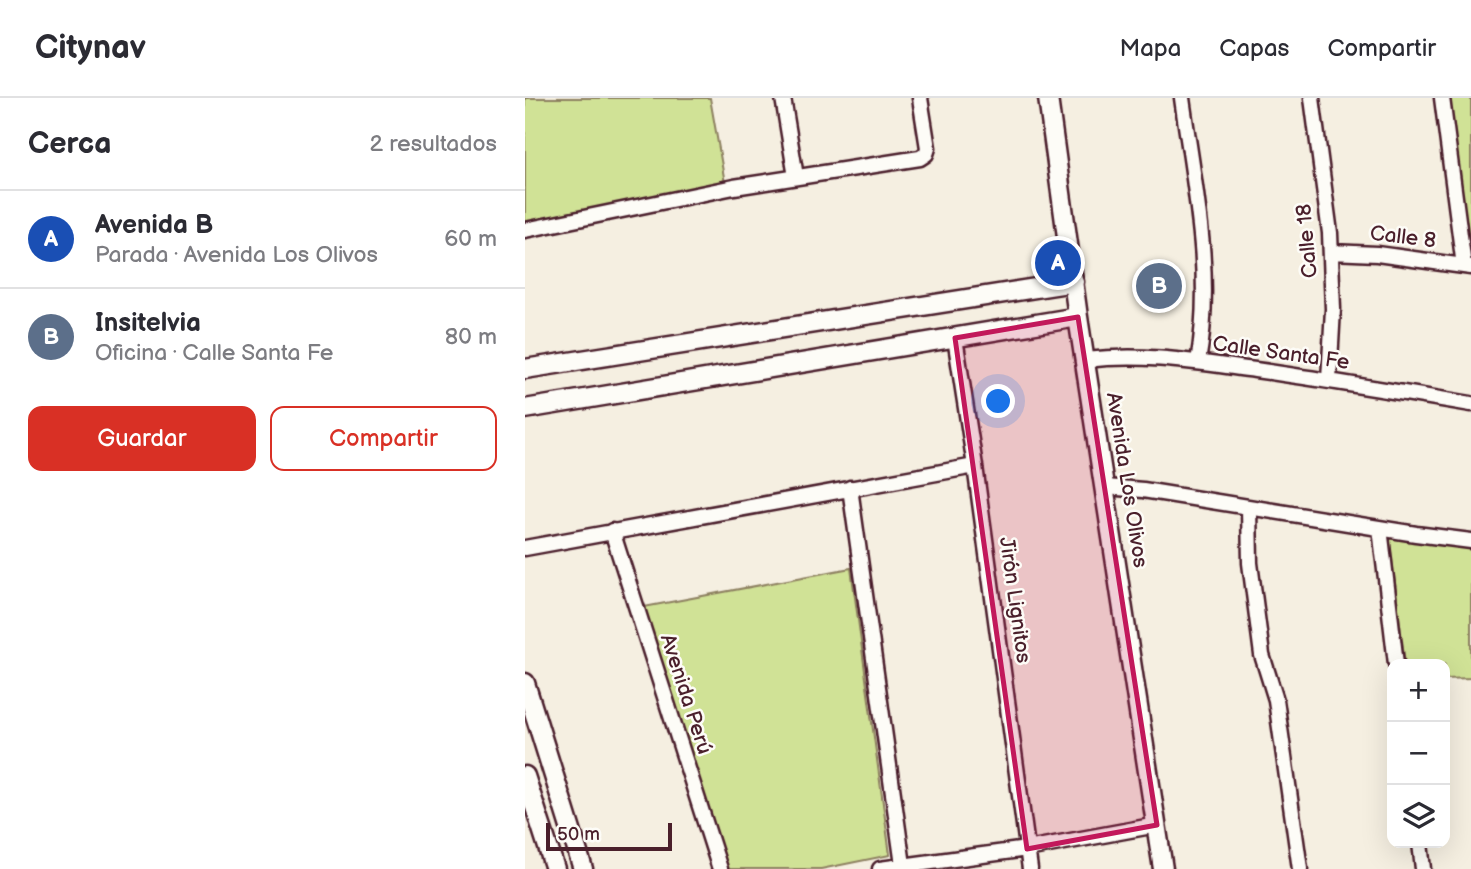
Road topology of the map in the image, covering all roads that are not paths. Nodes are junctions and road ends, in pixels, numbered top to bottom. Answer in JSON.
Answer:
{"nodes":[{"id":1,"x":783,"y":98,"type":"edge"},
{"id":2,"x":920,"y":98,"type":"edge"},
{"id":3,"x":1048,"y":98,"type":"edge"},
{"id":4,"x":1182,"y":98,"type":"edge"},
{"id":5,"x":1312,"y":98,"type":"edge"},
{"id":6,"x":1442,"y":98,"type":"edge"},
{"id":7,"x":796,"y":177,"type":"junction"},
{"id":8,"x":525,"y":230,"type":"edge"},
{"id":9,"x":1331,"y":252,"type":"junction"},
{"id":10,"x":1468,"y":266,"type":"edge"},
{"id":11,"x":1074,"y":282,"type":"junction"},
{"id":12,"x":1079,"y":317,"type":"junction"},
{"id":13,"x":955,"y":338,"type":"junction"},
{"id":14,"x":1085,"y":360,"type":"junction"},
{"id":15,"x":1198,"y":362,"type":"junction"},
{"id":16,"x":525,"y":369,"type":"edge"},
{"id":17,"x":1329,"y":380,"type":"junction"},
{"id":18,"x":1471,"y":404,"type":"edge"},
{"id":19,"x":525,"y":409,"type":"edge"},
{"id":20,"x":975,"y":466,"type":"junction"},
{"id":21,"x":1105,"y":487,"type":"junction"},
{"id":22,"x":851,"y":488,"type":"junction"},
{"id":23,"x":1249,"y":507,"type":"junction"},
{"id":24,"x":1380,"y":528,"type":"junction"},
{"id":25,"x":612,"y":531,"type":"junction"},
{"id":26,"x":1471,"y":541,"type":"edge"},
{"id":27,"x":525,"y":548,"type":"edge"},
{"id":28,"x":1395,"y":659,"type":"edge"},
{"id":29,"x":525,"y":683,"type":"edge"},
{"id":30,"x":525,"y":776,"type":"edge"},
{"id":31,"x":1157,"y":825,"type":"junction"},
{"id":32,"x":1421,"y":848,"type":"edge"},
{"id":33,"x":1027,"y":849,"type":"junction"},
{"id":34,"x":903,"y":865,"type":"junction"},
{"id":35,"x":555,"y":869,"type":"edge"},
{"id":36,"x":583,"y":869,"type":"edge"},
{"id":37,"x":720,"y":869,"type":"edge"},
{"id":38,"x":880,"y":869,"type":"edge"},
{"id":39,"x":1030,"y":869,"type":"edge"},
{"id":40,"x":1163,"y":869,"type":"edge"},
{"id":41,"x":1300,"y":869,"type":"edge"},
{"id":42,"x":1423,"y":869,"type":"edge"}],
"edges":[{"from":1,"to":7,"type":"street"},
{"from":2,"to":7,"type":"street"},
{"from":3,"to":11,"type":"street","name":"Avenida Los Olivos"},
{"from":4,"to":15,"type":"street"},
{"from":5,"to":9,"type":"street","name":"Calle 18"},
{"from":6,"to":10,"type":"street"},
{"from":7,"to":8,"type":"street"},
{"from":9,"to":10,"type":"street","name":"Calle 8"},
{"from":9,"to":17,"type":"street","name":"Calle 18"},
{"from":11,"to":12,"type":"street","name":"Avenida Los Olivos"},
{"from":11,"to":16,"type":"street"},
{"from":12,"to":13,"type":"street"},
{"from":12,"to":14,"type":"street","name":"Avenida Los Olivos"},
{"from":13,"to":19,"type":"street"},
{"from":13,"to":20,"type":"street","name":"Jirón Lignitos"},
{"from":14,"to":15,"type":"street","name":"Calle Santa Fe"},
{"from":14,"to":21,"type":"street","name":"Avenida Los Olivos"},
{"from":15,"to":17,"type":"street","name":"Calle Santa Fe"},
{"from":17,"to":18,"type":"street","name":"Calle Santa Fe"},
{"from":20,"to":22,"type":"street"},
{"from":20,"to":33,"type":"street","name":"Jirón Lignitos"},
{"from":21,"to":23,"type":"street"},
{"from":21,"to":31,"type":"street","name":"Avenida Los Olivos"},
{"from":22,"to":25,"type":"street"},
{"from":22,"to":34,"type":"street"},
{"from":23,"to":24,"type":"street"},
{"from":23,"to":41,"type":"street"},
{"from":24,"to":26,"type":"street"},
{"from":24,"to":28,"type":"street"},
{"from":25,"to":27,"type":"street"},
{"from":25,"to":37,"type":"street","name":"Avenida Perú"},
{"from":29,"to":36,"type":"street"},
{"from":30,"to":35,"type":"street"},
{"from":31,"to":33,"type":"street"},
{"from":31,"to":40,"type":"street","name":"Avenida Los Olivos"},
{"from":32,"to":42,"type":"street"},
{"from":33,"to":34,"type":"street"},
{"from":33,"to":39,"type":"street","name":"Jirón Lignitos"},
{"from":34,"to":38,"type":"street"}]}
